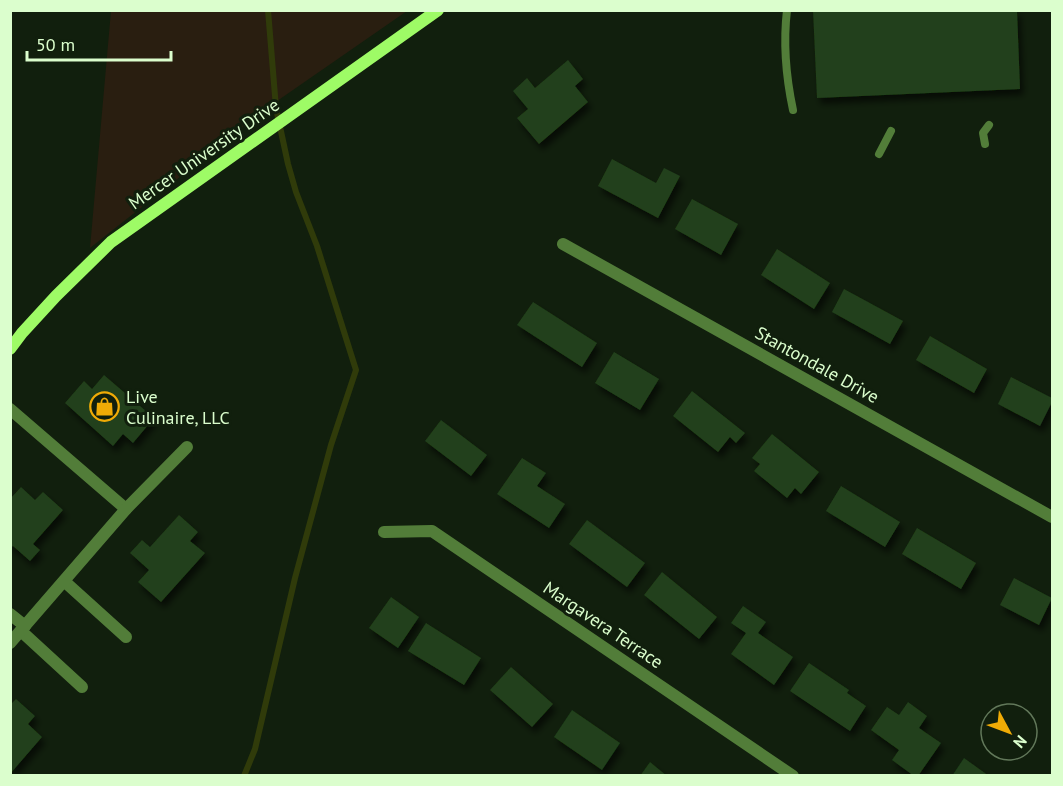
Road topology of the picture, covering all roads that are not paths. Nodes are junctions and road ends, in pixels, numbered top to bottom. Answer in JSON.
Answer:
{"nodes":[{"id":1,"x":438,"y":10,"type":"edge"},
{"id":2,"x":787,"y":10,"type":"edge"},
{"id":3,"x":793,"y":110,"type":"dead end"},
{"id":4,"x":989,"y":125,"type":"dead end"},
{"id":5,"x":891,"y":131,"type":"dead end"},
{"id":6,"x":985,"y":144,"type":"dead end"},
{"id":7,"x":879,"y":154,"type":"dead end"},
{"id":8,"x":563,"y":244,"type":"dead end"},
{"id":9,"x":10,"y":350,"type":"edge"},
{"id":10,"x":10,"y":409,"type":"edge"},
{"id":11,"x":187,"y":447,"type":"dead end"},
{"id":12,"x":126,"y":509,"type":"junction"},
{"id":13,"x":1053,"y":517,"type":"edge"},
{"id":14,"x":384,"y":532,"type":"dead end"},
{"id":15,"x":64,"y":581,"type":"junction"},
{"id":16,"x":10,"y":614,"type":"edge"},
{"id":17,"x":23,"y":629,"type":"junction"},
{"id":18,"x":126,"y":637,"type":"dead end"},
{"id":19,"x":10,"y":644,"type":"edge"},
{"id":20,"x":82,"y":687,"type":"dead end"},
{"id":21,"x":793,"y":776,"type":"edge"}],
"edges":[{"from":1,"to":9,"type":"street","name":"Mercer University Drive"},
{"from":2,"to":3,"type":"lane"},
{"from":4,"to":6,"type":"lane"},
{"from":5,"to":7,"type":"lane"},
{"from":8,"to":13,"type":"street","name":"Stantondale Drive"},
{"from":10,"to":12,"type":"street"},
{"from":11,"to":12,"type":"street"},
{"from":12,"to":15,"type":"street"},
{"from":14,"to":21,"type":"street","name":"Margavera Terrace"},
{"from":15,"to":17,"type":"street"},
{"from":15,"to":18,"type":"street"},
{"from":16,"to":17,"type":"street"},
{"from":17,"to":19,"type":"street"},
{"from":17,"to":20,"type":"street"}]}
